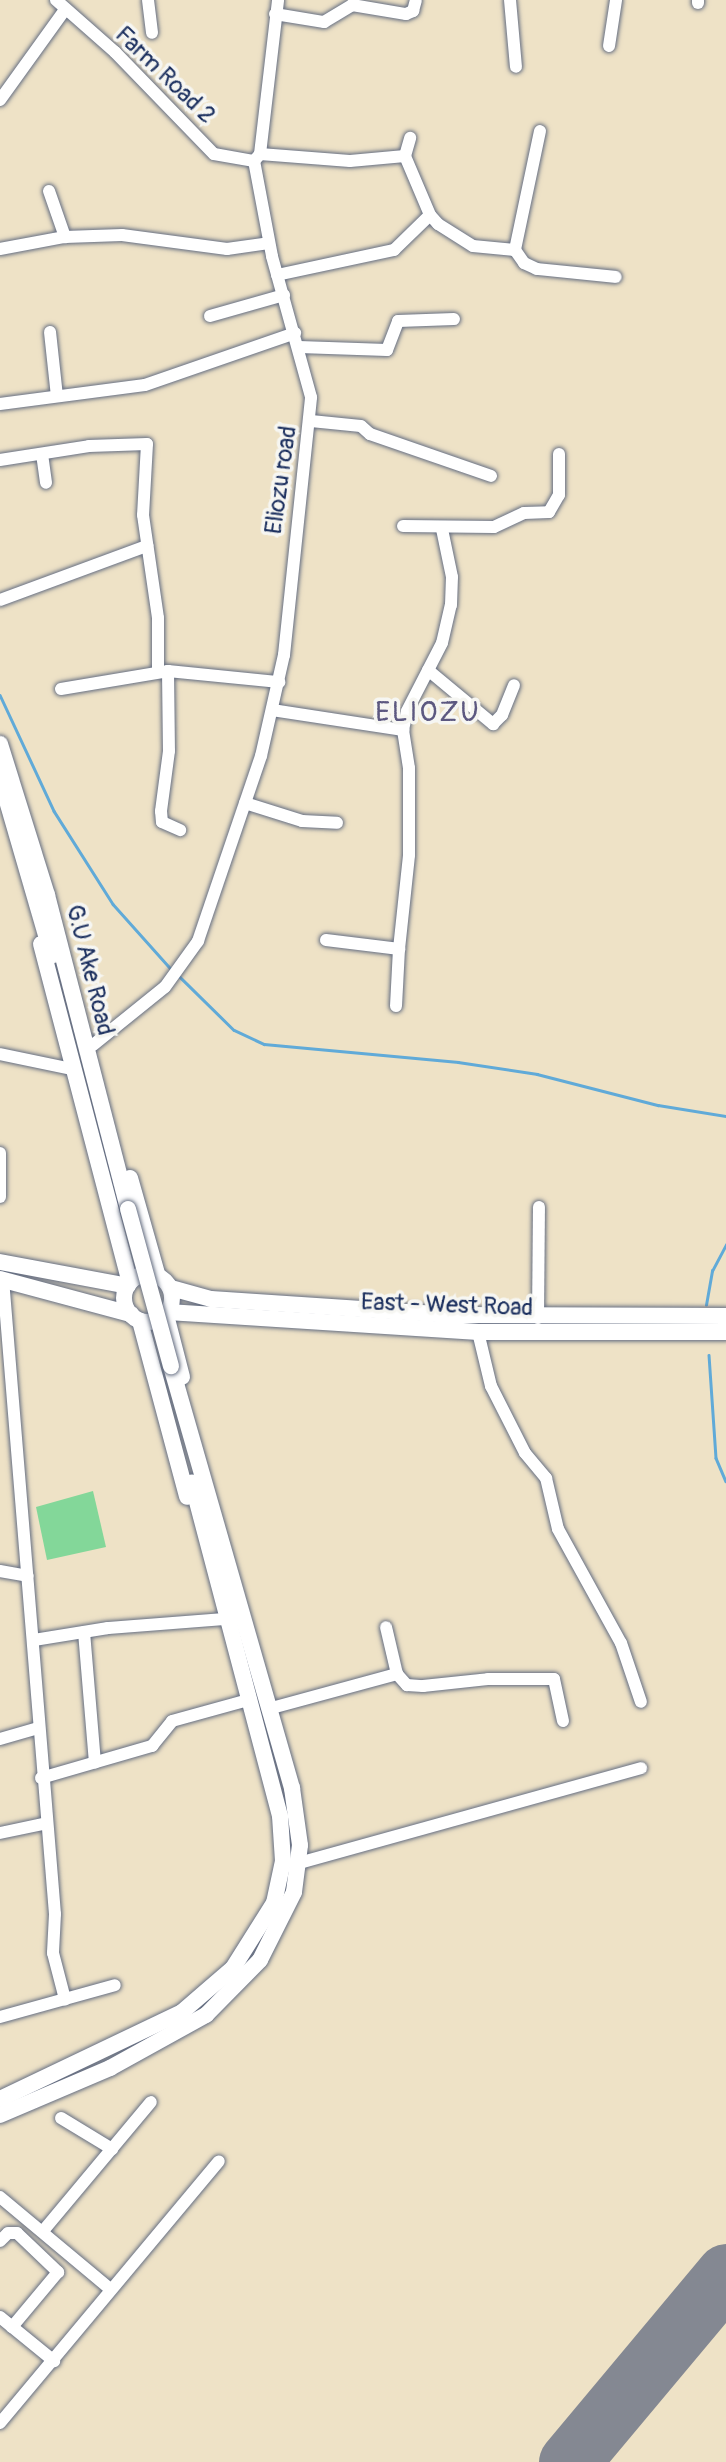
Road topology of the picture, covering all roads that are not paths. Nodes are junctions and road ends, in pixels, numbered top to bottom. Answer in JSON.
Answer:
{"nodes":[{"id":1,"x":148,"y":0,"type":"edge"},
{"id":2,"x":278,"y":0,"type":"edge"},
{"id":3,"x":416,"y":0,"type":"edge"},
{"id":4,"x":510,"y":0,"type":"edge"},
{"id":5,"x":616,"y":0,"type":"edge"},
{"id":6,"x":60,"y":5,"type":"edge"},
{"id":7,"x":275,"y":14,"type":"junction"},
{"id":8,"x":152,"y":33,"type":"dead end"},
{"id":9,"x":609,"y":46,"type":"dead end"},
{"id":10,"x":516,"y":67,"type":"dead end"},
{"id":11,"x":0,"y":100,"type":"edge"},
{"id":12,"x":540,"y":131,"type":"dead end"},
{"id":13,"x":410,"y":138,"type":"dead end"},
{"id":14,"x":405,"y":156,"type":"junction"},
{"id":15,"x":257,"y":158,"type":"junction"},
{"id":16,"x":49,"y":191,"type":"dead end"},
{"id":17,"x":430,"y":215,"type":"junction"},
{"id":18,"x":65,"y":237,"type":"junction"},
{"id":19,"x":269,"y":243,"type":"junction"},
{"id":20,"x":0,"y":249,"type":"edge"},
{"id":21,"x":515,"y":250,"type":"junction"},
{"id":22,"x":277,"y":275,"type":"junction"},
{"id":23,"x":616,"y":277,"type":"dead end"},
{"id":24,"x":284,"y":295,"type":"junction"},
{"id":25,"x":210,"y":316,"type":"dead end"},
{"id":26,"x":454,"y":319,"type":"dead end"},
{"id":27,"x":50,"y":332,"type":"dead end"},
{"id":28,"x":295,"y":333,"type":"junction"},
{"id":29,"x":299,"y":347,"type":"junction"},
{"id":30,"x":57,"y":396,"type":"junction"},
{"id":31,"x":0,"y":404,"type":"edge"},
{"id":32,"x":311,"y":421,"type":"junction"},
{"id":33,"x":41,"y":454,"type":"junction"},
{"id":34,"x":559,"y":454,"type":"dead end"},
{"id":35,"x":0,"y":460,"type":"edge"},
{"id":36,"x":491,"y":476,"type":"dead end"},
{"id":37,"x":46,"y":483,"type":"dead end"},
{"id":38,"x":403,"y":526,"type":"dead end"},
{"id":39,"x":442,"y":529,"type":"junction"},
{"id":40,"x":147,"y":546,"type":"junction"},
{"id":41,"x":0,"y":600,"type":"edge"},
{"id":42,"x":428,"y":670,"type":"junction"},
{"id":43,"x":163,"y":671,"type":"junction"},
{"id":44,"x":279,"y":682,"type":"junction"},
{"id":45,"x":514,"y":685,"type":"dead end"},
{"id":46,"x":61,"y":689,"type":"dead end"},
{"id":47,"x":272,"y":710,"type":"junction"},
{"id":48,"x":403,"y":730,"type":"junction"},
{"id":49,"x":0,"y":744,"type":"edge"},
{"id":50,"x":0,"y":777,"type":"edge"},
{"id":51,"x":245,"y":803,"type":"junction"},
{"id":52,"x":337,"y":823,"type":"dead end"},
{"id":53,"x":180,"y":830,"type":"dead end"},
{"id":54,"x":42,"y":896,"type":"junction"},
{"id":55,"x":326,"y":940,"type":"dead end"},
{"id":56,"x":399,"y":949,"type":"junction"},
{"id":57,"x":396,"y":1006,"type":"dead end"},
{"id":58,"x":93,"y":1045,"type":"junction"},
{"id":59,"x":0,"y":1054,"type":"edge"},
{"id":60,"x":72,"y":1069,"type":"junction"},
{"id":61,"x":0,"y":1153,"type":"edge"},
{"id":62,"x":0,"y":1197,"type":"edge"},
{"id":63,"x":539,"y":1207,"type":"dead end"},
{"id":64,"x":0,"y":1262,"type":"edge"},
{"id":65,"x":158,"y":1277,"type":"junction"},
{"id":66,"x":1,"y":1279,"type":"edge"},
{"id":67,"x":129,"y":1284,"type":"junction"},
{"id":68,"x":171,"y":1288,"type":"junction"},
{"id":69,"x":167,"y":1314,"type":"junction"},
{"id":70,"x":198,"y":1314,"type":"junction"},
{"id":71,"x":136,"y":1317,"type":"junction"},
{"id":72,"x":726,"y":1317,"type":"edge"},
{"id":73,"x":538,"y":1318,"type":"junction"},
{"id":74,"x":478,"y":1332,"type":"junction"},
{"id":75,"x":726,"y":1332,"type":"edge"},
{"id":76,"x":174,"y":1347,"type":"junction"},
{"id":77,"x":0,"y":1571,"type":"edge"},
{"id":78,"x":28,"y":1576,"type":"junction"},
{"id":79,"x":225,"y":1619,"type":"junction"},
{"id":80,"x":386,"y":1627,"type":"dead end"},
{"id":81,"x":84,"y":1632,"type":"junction"},
{"id":82,"x":239,"y":1635,"type":"junction"},
{"id":83,"x":34,"y":1640,"type":"junction"},
{"id":84,"x":397,"y":1674,"type":"junction"},
{"id":85,"x":248,"y":1700,"type":"junction"},
{"id":86,"x":641,"y":1702,"type":"dead end"},
{"id":87,"x":268,"y":1709,"type":"junction"},
{"id":88,"x":563,"y":1721,"type":"dead end"},
{"id":89,"x":36,"y":1729,"type":"junction"},
{"id":90,"x":0,"y":1739,"type":"edge"},
{"id":91,"x":95,"y":1763,"type":"junction"},
{"id":92,"x":641,"y":1768,"type":"dead end"},
{"id":93,"x":41,"y":1779,"type":"junction"},
{"id":94,"x":47,"y":1823,"type":"junction"},
{"id":95,"x":0,"y":1833,"type":"edge"},
{"id":96,"x":299,"y":1863,"type":"junction"},
{"id":97,"x":115,"y":1985,"type":"dead end"},
{"id":98,"x":65,"y":1999,"type":"junction"},
{"id":99,"x":0,"y":2017,"type":"edge"},
{"id":100,"x":0,"y":2099,"type":"edge"},
{"id":101,"x":151,"y":2102,"type":"dead end"},
{"id":102,"x":0,"y":2115,"type":"edge"},
{"id":103,"x":61,"y":2119,"type":"dead end"},
{"id":104,"x":112,"y":2149,"type":"junction"},
{"id":105,"x":219,"y":2161,"type":"dead end"},
{"id":106,"x":0,"y":2197,"type":"edge"},
{"id":107,"x":43,"y":2231,"type":"junction"},
{"id":108,"x":0,"y":2241,"type":"edge"},
{"id":109,"x":110,"y":2289,"type":"junction"},
{"id":110,"x":0,"y":2317,"type":"edge"},
{"id":111,"x":12,"y":2327,"type":"junction"},
{"id":112,"x":54,"y":2361,"type":"junction"},
{"id":113,"x":0,"y":2423,"type":"edge"}],
"edges":[{"from":1,"to":8,"type":"street"},
{"from":2,"to":7,"type":"street","name":"Eliozu road"},
{"from":3,"to":7,"type":"street"},
{"from":4,"to":10,"type":"street"},
{"from":5,"to":9,"type":"street"},
{"from":6,"to":11,"type":"street"},
{"from":6,"to":15,"type":"street","name":"Farm Road 2"},
{"from":7,"to":15,"type":"street","name":"Eliozu road"},
{"from":12,"to":21,"type":"street"},
{"from":13,"to":14,"type":"street"},
{"from":14,"to":15,"type":"street","name":"Farm Road 2"},
{"from":14,"to":17,"type":"street"},
{"from":15,"to":19,"type":"street","name":"Eliozu road"},
{"from":16,"to":18,"type":"street"},
{"from":17,"to":21,"type":"street"},
{"from":17,"to":22,"type":"street"},
{"from":18,"to":19,"type":"street"},
{"from":18,"to":20,"type":"street"},
{"from":19,"to":22,"type":"street","name":"Eliozu road"},
{"from":21,"to":23,"type":"street"},
{"from":22,"to":24,"type":"street","name":"Eliozu road"},
{"from":24,"to":25,"type":"street"},
{"from":24,"to":28,"type":"street","name":"Eliozu road"},
{"from":26,"to":29,"type":"street"},
{"from":27,"to":30,"type":"street"},
{"from":28,"to":29,"type":"street","name":"Eliozu road"},
{"from":28,"to":30,"type":"street"},
{"from":29,"to":32,"type":"street","name":"Eliozu road"},
{"from":30,"to":31,"type":"street"},
{"from":32,"to":36,"type":"street"},
{"from":32,"to":44,"type":"street","name":"Eliozu road"},
{"from":33,"to":35,"type":"street"},
{"from":33,"to":37,"type":"street"},
{"from":33,"to":40,"type":"street"},
{"from":34,"to":39,"type":"street"},
{"from":38,"to":39,"type":"street"},
{"from":39,"to":42,"type":"street"},
{"from":40,"to":41,"type":"street"},
{"from":40,"to":43,"type":"street"},
{"from":42,"to":45,"type":"street"},
{"from":42,"to":48,"type":"street"},
{"from":43,"to":44,"type":"street"},
{"from":43,"to":46,"type":"street"},
{"from":43,"to":53,"type":"street"},
{"from":44,"to":47,"type":"street","name":"Eliozu road"},
{"from":47,"to":48,"type":"street"},
{"from":47,"to":51,"type":"street","name":"Eliozu road"},
{"from":48,"to":56,"type":"street"},
{"from":49,"to":54,"type":"main road","name":"G.U Ake Road"},
{"from":50,"to":54,"type":"main road"},
{"from":51,"to":52,"type":"street"},
{"from":51,"to":58,"type":"street","name":"Eliozu road"},
{"from":54,"to":58,"type":"main road"},
{"from":54,"to":60,"type":"main road"},
{"from":54,"to":82,"type":"main road"},
{"from":55,"to":56,"type":"street"},
{"from":56,"to":57,"type":"street"},
{"from":58,"to":65,"type":"main road"},
{"from":59,"to":60,"type":"street"},
{"from":60,"to":67,"type":"main road"},
{"from":61,"to":62,"type":"street"},
{"from":63,"to":73,"type":"street"},
{"from":64,"to":67,"type":"main road"},
{"from":65,"to":67,"type":"main road"},
{"from":65,"to":68,"type":"main road"},
{"from":66,"to":71,"type":"main road"},
{"from":66,"to":78,"type":"street"},
{"from":67,"to":71,"type":"main road"},
{"from":68,"to":69,"type":"main road"},
{"from":68,"to":73,"type":"main road","name":"East - West Road"},
{"from":69,"to":70,"type":"main road","name":"East - West Road"},
{"from":69,"to":71,"type":"main road"},
{"from":69,"to":76,"type":"main road"},
{"from":70,"to":74,"type":"main road","name":"East - West Road"},
{"from":70,"to":76,"type":"main road"},
{"from":71,"to":79,"type":"main road"},
{"from":72,"to":73,"type":"main road","name":"East - West Road"},
{"from":74,"to":75,"type":"main road","name":"East - West Road"},
{"from":74,"to":86,"type":"street"},
{"from":76,"to":82,"type":"main road"},
{"from":77,"to":78,"type":"street"},
{"from":78,"to":83,"type":"street"},
{"from":79,"to":81,"type":"street"},
{"from":79,"to":82,"type":"main road"},
{"from":80,"to":84,"type":"street"},
{"from":81,"to":83,"type":"street"},
{"from":81,"to":91,"type":"street"},
{"from":82,"to":85,"type":"main road"},
{"from":82,"to":87,"type":"main road"},
{"from":83,"to":89,"type":"street"},
{"from":84,"to":87,"type":"street"},
{"from":84,"to":88,"type":"street"},
{"from":85,"to":91,"type":"street"},
{"from":85,"to":100,"type":"main road"},
{"from":87,"to":96,"type":"main road"},
{"from":89,"to":90,"type":"street"},
{"from":89,"to":93,"type":"street"},
{"from":91,"to":93,"type":"street"},
{"from":92,"to":96,"type":"street"},
{"from":93,"to":94,"type":"street"},
{"from":94,"to":95,"type":"street"},
{"from":94,"to":98,"type":"street"},
{"from":96,"to":102,"type":"main road"},
{"from":97,"to":98,"type":"street"},
{"from":98,"to":99,"type":"street"},
{"from":101,"to":104,"type":"street"},
{"from":103,"to":104,"type":"street"},
{"from":104,"to":107,"type":"street"},
{"from":105,"to":109,"type":"street"},
{"from":106,"to":107,"type":"street"},
{"from":107,"to":109,"type":"street"},
{"from":108,"to":111,"type":"street"},
{"from":109,"to":112,"type":"street"},
{"from":110,"to":111,"type":"street"},
{"from":111,"to":112,"type":"street"},
{"from":112,"to":113,"type":"street"}]}
